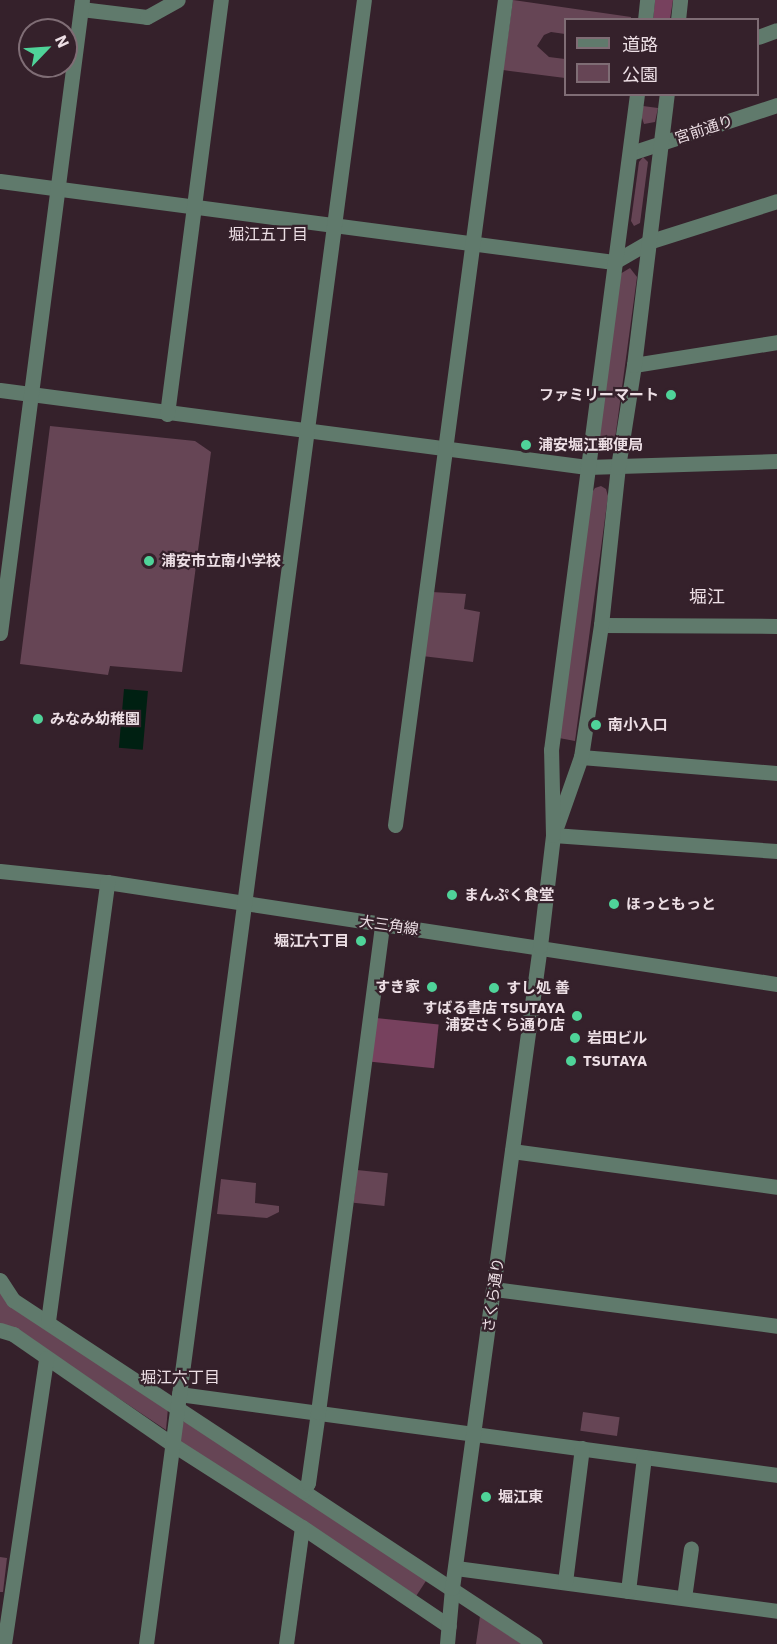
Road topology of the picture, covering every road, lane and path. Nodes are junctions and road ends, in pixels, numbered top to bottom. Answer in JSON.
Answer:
{"nodes":[{"id":1,"x":178,"y":0,"type":"edge"},
{"id":2,"x":221,"y":0,"type":"edge"},
{"id":3,"x":364,"y":0,"type":"edge"},
{"id":4,"x":505,"y":0,"type":"edge"},
{"id":5,"x":647,"y":0,"type":"edge"},
{"id":6,"x":680,"y":0,"type":"edge"},
{"id":7,"x":82,"y":4,"type":"edge"},
{"id":8,"x":645,"y":18,"type":"edge"},
{"id":9,"x":678,"y":18,"type":"edge"},
{"id":10,"x":777,"y":30,"type":"edge"},
{"id":11,"x":759,"y":37,"type":"edge"},
{"id":12,"x":637,"y":96,"type":"edge"},
{"id":13,"x":668,"y":96,"type":"edge"},
{"id":14,"x":777,"y":105,"type":"edge"},
{"id":15,"x":661,"y":143,"type":"junction"},
{"id":16,"x":631,"y":153,"type":"junction"},
{"id":17,"x":0,"y":181,"type":"edge"},
{"id":18,"x":57,"y":189,"type":"junction"},
{"id":19,"x":777,"y":201,"type":"edge"},
{"id":20,"x":193,"y":207,"type":"junction"},
{"id":21,"x":335,"y":225,"type":"junction"},
{"id":22,"x":648,"y":242,"type":"junction"},
{"id":23,"x":472,"y":243,"type":"junction"},
{"id":24,"x":614,"y":262,"type":"junction"},
{"id":25,"x":777,"y":342,"type":"edge"},
{"id":26,"x":634,"y":365,"type":"junction"},
{"id":27,"x":0,"y":390,"type":"edge"},
{"id":28,"x":29,"y":394,"type":"junction"},
{"id":29,"x":167,"y":414,"type":"junction"},
{"id":30,"x":308,"y":430,"type":"junction"},
{"id":31,"x":445,"y":450,"type":"junction"},
{"id":32,"x":777,"y":461,"type":"edge"},
{"id":33,"x":587,"y":467,"type":"junction"},
{"id":34,"x":618,"y":467,"type":"junction"},
{"id":35,"x":601,"y":625,"type":"junction"},
{"id":36,"x":777,"y":626,"type":"edge"},
{"id":37,"x":0,"y":628,"type":"edge"},
{"id":38,"x":581,"y":756,"type":"junction"},
{"id":39,"x":777,"y":773,"type":"edge"},
{"id":40,"x":395,"y":825,"type":"dead end"},
{"id":41,"x":553,"y":835,"type":"junction"},
{"id":42,"x":777,"y":851,"type":"edge"},
{"id":43,"x":0,"y":871,"type":"edge"},
{"id":44,"x":107,"y":882,"type":"junction"},
{"id":45,"x":243,"y":904,"type":"junction"},
{"id":46,"x":382,"y":925,"type":"junction"},
{"id":47,"x":540,"y":946,"type":"junction"},
{"id":48,"x":777,"y":984,"type":"edge"},
{"id":49,"x":512,"y":1150,"type":"junction"},
{"id":50,"x":777,"y":1187,"type":"edge"},
{"id":51,"x":0,"y":1280,"type":"edge"},
{"id":52,"x":494,"y":1289,"type":"junction"},
{"id":53,"x":48,"y":1321,"type":"junction"},
{"id":54,"x":777,"y":1326,"type":"edge"},
{"id":55,"x":0,"y":1330,"type":"edge"},
{"id":56,"x":46,"y":1358,"type":"junction"},
{"id":57,"x":178,"y":1402,"type":"junction"},
{"id":58,"x":318,"y":1412,"type":"junction"},
{"id":59,"x":474,"y":1434,"type":"junction"},
{"id":60,"x":172,"y":1444,"type":"junction"},
{"id":61,"x":582,"y":1448,"type":"junction"},
{"id":62,"x":644,"y":1457,"type":"junction"},
{"id":63,"x":777,"y":1475,"type":"edge"},
{"id":64,"x":303,"y":1491,"type":"junction"},
{"id":65,"x":302,"y":1527,"type":"junction"},
{"id":66,"x":691,"y":1548,"type":"dead end"},
{"id":67,"x":456,"y":1568,"type":"junction"},
{"id":68,"x":565,"y":1582,"type":"junction"},
{"id":69,"x":452,"y":1588,"type":"junction"},
{"id":70,"x":628,"y":1591,"type":"junction"},
{"id":71,"x":684,"y":1598,"type":"junction"},
{"id":72,"x":777,"y":1611,"type":"edge"},
{"id":73,"x":449,"y":1626,"type":"junction"},
{"id":74,"x":4,"y":1644,"type":"edge"},
{"id":75,"x":146,"y":1644,"type":"edge"},
{"id":76,"x":286,"y":1644,"type":"edge"},
{"id":77,"x":447,"y":1644,"type":"edge"},
{"id":78,"x":536,"y":1644,"type":"edge"}],
"edges":[{"from":1,"to":7,"type":"street"},
{"from":2,"to":20,"type":"street"},
{"from":3,"to":21,"type":"street"},
{"from":4,"to":23,"type":"street"},
{"from":5,"to":8,"type":"street"},
{"from":6,"to":9,"type":"street"},
{"from":7,"to":18,"type":"street"},
{"from":10,"to":11,"type":"street"},
{"from":12,"to":16,"type":"street"},
{"from":13,"to":15,"type":"street"},
{"from":14,"to":15,"type":"street","name":"宮前通り"},
{"from":15,"to":16,"type":"street","name":"宮前通り"},
{"from":15,"to":22,"type":"street"},
{"from":16,"to":24,"type":"street"},
{"from":17,"to":18,"type":"street"},
{"from":18,"to":20,"type":"street"},
{"from":18,"to":28,"type":"street"},
{"from":19,"to":22,"type":"street"},
{"from":20,"to":21,"type":"street"},
{"from":20,"to":29,"type":"street"},
{"from":21,"to":23,"type":"street"},
{"from":21,"to":30,"type":"street"},
{"from":22,"to":24,"type":"street"},
{"from":22,"to":26,"type":"street"},
{"from":23,"to":24,"type":"street"},
{"from":23,"to":31,"type":"street"},
{"from":24,"to":33,"type":"street"},
{"from":25,"to":26,"type":"street"},
{"from":26,"to":34,"type":"street"},
{"from":27,"to":28,"type":"street"},
{"from":28,"to":29,"type":"street"},
{"from":28,"to":37,"type":"street"},
{"from":29,"to":30,"type":"street"},
{"from":30,"to":31,"type":"street"},
{"from":30,"to":45,"type":"street"},
{"from":31,"to":33,"type":"street"},
{"from":31,"to":40,"type":"street"},
{"from":32,"to":34,"type":"street"},
{"from":33,"to":34,"type":"street"},
{"from":33,"to":41,"type":"street"},
{"from":34,"to":35,"type":"street"},
{"from":35,"to":36,"type":"street"},
{"from":35,"to":38,"type":"street"},
{"from":38,"to":39,"type":"street"},
{"from":38,"to":41,"type":"street"},
{"from":41,"to":42,"type":"street"},
{"from":41,"to":47,"type":"street","name":"さくら通り"},
{"from":43,"to":44,"type":"street","name":"大三角線"},
{"from":44,"to":45,"type":"street","name":"大三角線"},
{"from":44,"to":53,"type":"street"},
{"from":45,"to":46,"type":"street","name":"大三角線"},
{"from":45,"to":57,"type":"street"},
{"from":46,"to":47,"type":"street","name":"大三角線"},
{"from":46,"to":58,"type":"street"},
{"from":47,"to":48,"type":"street","name":"大三角線"},
{"from":47,"to":49,"type":"street","name":"さくら通り"},
{"from":49,"to":50,"type":"street"},
{"from":49,"to":52,"type":"street","name":"さくら通り"},
{"from":51,"to":53,"type":"street"},
{"from":52,"to":54,"type":"street"},
{"from":52,"to":59,"type":"street","name":"さくら通り"},
{"from":53,"to":57,"type":"street"},
{"from":55,"to":56,"type":"street"},
{"from":56,"to":60,"type":"street"},
{"from":56,"to":74,"type":"street"},
{"from":57,"to":58,"type":"street"},
{"from":57,"to":60,"type":"street"},
{"from":57,"to":64,"type":"street"},
{"from":58,"to":59,"type":"street"},
{"from":58,"to":64,"type":"street"},
{"from":59,"to":61,"type":"street"},
{"from":59,"to":67,"type":"street","name":"さくら通り"},
{"from":60,"to":65,"type":"street"},
{"from":60,"to":75,"type":"street"},
{"from":61,"to":62,"type":"street"},
{"from":61,"to":68,"type":"street"},
{"from":62,"to":63,"type":"street"},
{"from":62,"to":70,"type":"street"},
{"from":64,"to":69,"type":"street"},
{"from":65,"to":73,"type":"street"},
{"from":65,"to":76,"type":"street"},
{"from":66,"to":71,"type":"street"},
{"from":67,"to":68,"type":"street"},
{"from":67,"to":69,"type":"street","name":"さくら通り"},
{"from":68,"to":70,"type":"street"},
{"from":69,"to":73,"type":"street","name":"さくら通り"},
{"from":69,"to":78,"type":"street"},
{"from":70,"to":71,"type":"street"},
{"from":71,"to":72,"type":"street"},
{"from":73,"to":77,"type":"street","name":"さくら通り"}]}
